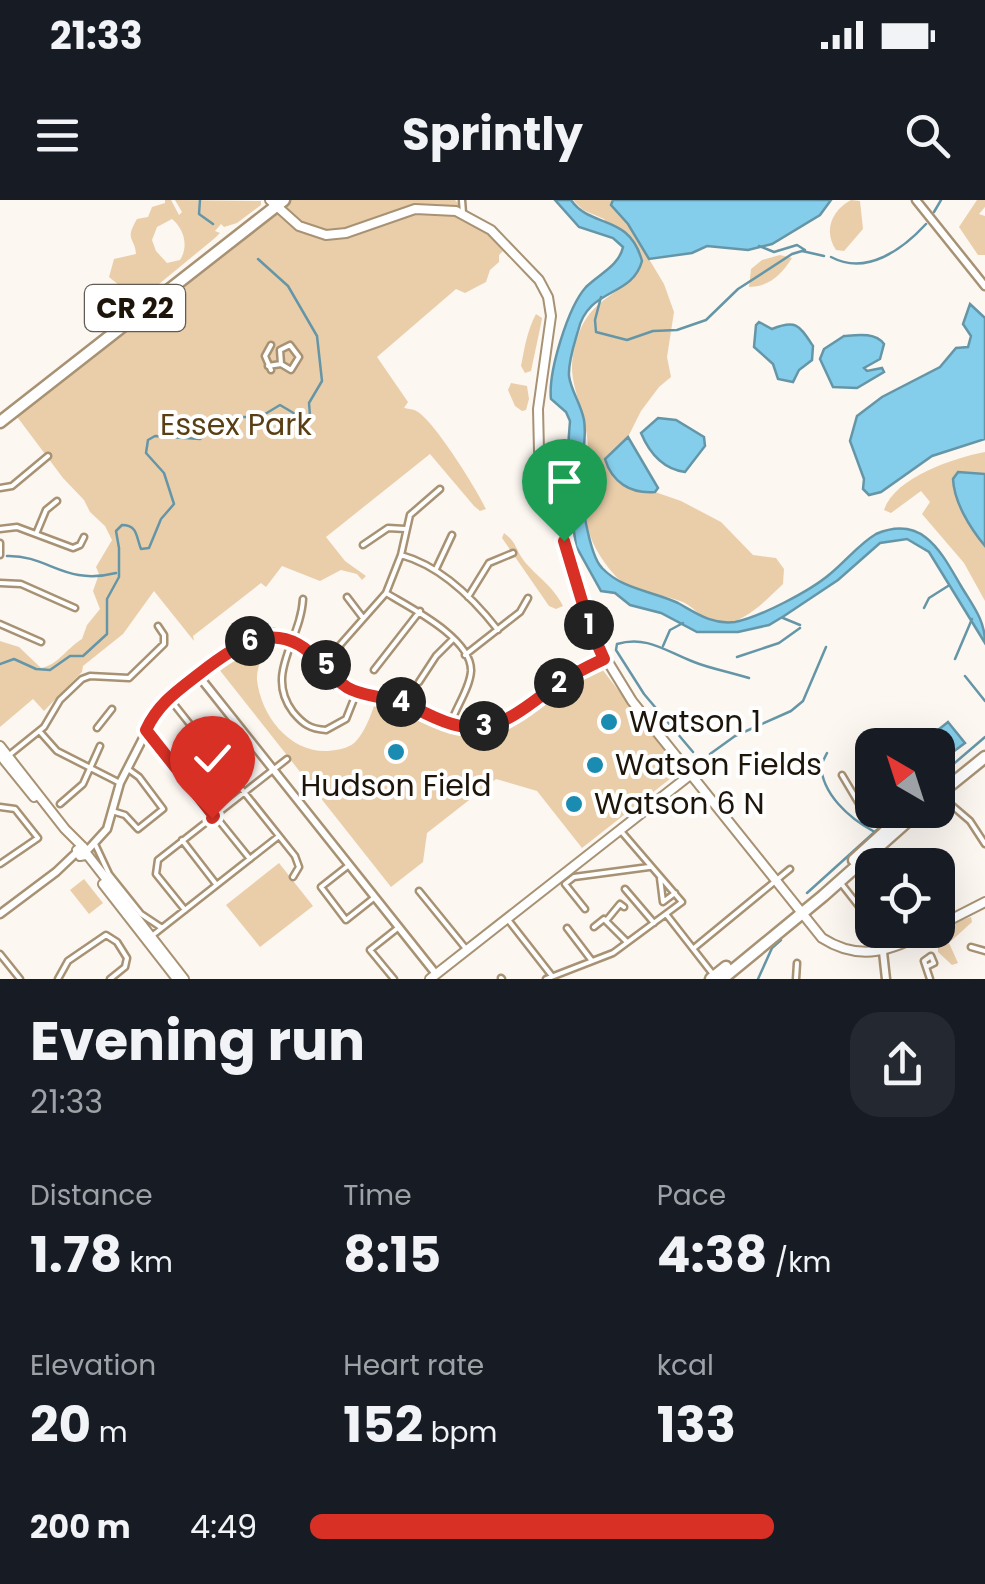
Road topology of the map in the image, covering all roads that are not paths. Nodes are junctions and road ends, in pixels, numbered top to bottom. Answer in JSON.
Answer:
{"nodes":[{"id":1,"x":462,"y":200,"type":"edge"},
{"id":2,"x":916,"y":200,"type":"edge"},
{"id":3,"x":275,"y":202,"type":"edge"},
{"id":4,"x":463,"y":213,"type":"junction"},
{"id":5,"x":985,"y":286,"type":"edge"},
{"id":6,"x":270,"y":345,"type":"dead end"},
{"id":7,"x":281,"y":364,"type":"junction"},
{"id":8,"x":0,"y":418,"type":"edge"},
{"id":9,"x":48,"y":456,"type":"dead end"},
{"id":10,"x":0,"y":488,"type":"edge"},
{"id":11,"x":440,"y":488,"type":"dead end"},
{"id":12,"x":57,"y":501,"type":"dead end"},
{"id":13,"x":0,"y":528,"type":"edge"},
{"id":14,"x":405,"y":529,"type":"junction"},
{"id":15,"x":36,"y":534,"type":"junction"},
{"id":16,"x":452,"y":535,"type":"dead end"},
{"id":17,"x":84,"y":537,"type":"dead end"},
{"id":18,"x":0,"y":543,"type":"edge"},
{"id":19,"x":363,"y":545,"type":"dead end"},
{"id":20,"x":513,"y":553,"type":"dead end"},
{"id":21,"x":401,"y":554,"type":"junction"},
{"id":22,"x":0,"y":555,"type":"edge"},
{"id":23,"x":436,"y":569,"type":"junction"},
{"id":24,"x":0,"y":583,"type":"edge"},
{"id":25,"x":386,"y":592,"type":"junction"},
{"id":26,"x":347,"y":597,"type":"dead end"},
{"id":27,"x":468,"y":597,"type":"junction"},
{"id":28,"x":528,"y":598,"type":"dead end"},
{"id":29,"x":303,"y":599,"type":"dead end"},
{"id":30,"x":75,"y":608,"type":"dead end"},
{"id":31,"x":420,"y":611,"type":"junction"},
{"id":32,"x":364,"y":618,"type":"junction"},
{"id":33,"x":0,"y":624,"type":"edge"},
{"id":34,"x":158,"y":626,"type":"dead end"},
{"id":35,"x":498,"y":630,"type":"junction"},
{"id":36,"x":293,"y":640,"type":"junction"},
{"id":37,"x":453,"y":640,"type":"junction"},
{"id":38,"x":41,"y":642,"type":"dead end"},
{"id":39,"x":466,"y":655,"type":"junction"},
{"id":40,"x":605,"y":661,"type":"junction"},
{"id":41,"x":323,"y":663,"type":"junction"},
{"id":42,"x":374,"y":670,"type":"dead end"},
{"id":43,"x":198,"y":675,"type":"junction"},
{"id":44,"x":419,"y":682,"type":"dead end"},
{"id":45,"x":356,"y":696,"type":"junction"},
{"id":46,"x":169,"y":698,"type":"junction"},
{"id":47,"x":112,"y":709,"type":"dead end"},
{"id":48,"x":450,"y":726,"type":"junction"},
{"id":49,"x":97,"y":728,"type":"dead end"},
{"id":50,"x":146,"y":730,"type":"junction"},
{"id":51,"x":40,"y":731,"type":"junction"},
{"id":52,"x":0,"y":746,"type":"edge"},
{"id":53,"x":100,"y":746,"type":"dead end"},
{"id":54,"x":985,"y":754,"type":"edge"},
{"id":55,"x":3,"y":758,"type":"edge"},
{"id":56,"x":288,"y":759,"type":"dead end"},
{"id":57,"x":89,"y":767,"type":"junction"},
{"id":58,"x":128,"y":769,"type":"junction"},
{"id":59,"x":273,"y":770,"type":"junction"},
{"id":60,"x":842,"y":774,"type":"dead end"},
{"id":61,"x":690,"y":775,"type":"junction"},
{"id":62,"x":955,"y":778,"type":"edge"},
{"id":63,"x":120,"y":783,"type":"junction"},
{"id":64,"x":244,"y":793,"type":"junction"},
{"id":65,"x":855,"y":797,"type":"edge"},
{"id":66,"x":60,"y":804,"type":"dead end"},
{"id":67,"x":0,"y":807,"type":"edge"},
{"id":68,"x":955,"y":808,"type":"edge"},
{"id":69,"x":112,"y":811,"type":"junction"},
{"id":70,"x":214,"y":816,"type":"junction"},
{"id":71,"x":892,"y":828,"type":"edge"},
{"id":72,"x":893,"y":828,"type":"edge"},
{"id":73,"x":620,"y":830,"type":"junction"},
{"id":74,"x":279,"y":836,"type":"junction"},
{"id":75,"x":182,"y":840,"type":"junction"},
{"id":76,"x":94,"y":843,"type":"junction"},
{"id":77,"x":985,"y":844,"type":"edge"},
{"id":78,"x":82,"y":852,"type":"junction"},
{"id":79,"x":250,"y":860,"type":"junction"},
{"id":80,"x":0,"y":864,"type":"edge"},
{"id":81,"x":349,"y":865,"type":"junction"},
{"id":82,"x":648,"y":867,"type":"junction"},
{"id":83,"x":790,"y":869,"type":"dead end"},
{"id":84,"x":572,"y":874,"type":"junction"},
{"id":85,"x":660,"y":874,"type":"junction"},
{"id":86,"x":293,"y":877,"type":"dead end"},
{"id":87,"x":775,"y":882,"type":"junction"},
{"id":88,"x":840,"y":882,"type":"junction"},
{"id":89,"x":217,"y":885,"type":"junction"},
{"id":90,"x":420,"y":890,"type":"dead end"},
{"id":91,"x":625,"y":890,"type":"dead end"},
{"id":92,"x":675,"y":893,"type":"junction"},
{"id":93,"x":375,"y":898,"type":"junction"},
{"id":94,"x":855,"y":901,"type":"edge"},
{"id":95,"x":985,"y":902,"type":"edge"},
{"id":96,"x":624,"y":907,"type":"dead end"},
{"id":97,"x":586,"y":909,"type":"dead end"},
{"id":98,"x":185,"y":910,"type":"junction"},
{"id":99,"x":799,"y":912,"type":"junction"},
{"id":100,"x":0,"y":914,"type":"edge"},
{"id":101,"x":666,"y":914,"type":"junction"},
{"id":102,"x":955,"y":917,"type":"edge"},
{"id":103,"x":508,"y":918,"type":"junction"},
{"id":104,"x":606,"y":921,"type":"junction"},
{"id":105,"x":654,"y":923,"type":"junction"},
{"id":106,"x":398,"y":927,"type":"junction"},
{"id":107,"x":594,"y":927,"type":"dead end"},
{"id":108,"x":137,"y":928,"type":"junction"},
{"id":109,"x":162,"y":928,"type":"junction"},
{"id":110,"x":566,"y":928,"type":"dead end"},
{"id":111,"x":151,"y":937,"type":"junction"},
{"id":112,"x":628,"y":943,"type":"junction"},
{"id":113,"x":971,"y":947,"type":"dead end"},
{"id":114,"x":694,"y":948,"type":"junction"},
{"id":115,"x":883,"y":948,"type":"edge"},
{"id":116,"x":892,"y":948,"type":"edge"},
{"id":117,"x":467,"y":950,"type":"junction"},
{"id":118,"x":884,"y":952,"type":"junction"},
{"id":119,"x":985,"y":952,"type":"edge"},
{"id":120,"x":0,"y":954,"type":"edge"},
{"id":121,"x":592,"y":962,"type":"junction"},
{"id":122,"x":797,"y":962,"type":"dead end"},
{"id":123,"x":928,"y":966,"type":"dead end"},
{"id":124,"x":433,"y":977,"type":"edge"},
{"id":125,"x":18,"y":978,"type":"edge"},
{"id":126,"x":179,"y":978,"type":"edge"},
{"id":127,"x":549,"y":978,"type":"edge"},
{"id":128,"x":716,"y":978,"type":"edge"},
{"id":129,"x":58,"y":979,"type":"edge"},
{"id":130,"x":110,"y":979,"type":"edge"},
{"id":131,"x":394,"y":979,"type":"edge"},
{"id":132,"x":796,"y":979,"type":"edge"},
{"id":133,"x":886,"y":979,"type":"edge"},
{"id":134,"x":930,"y":979,"type":"edge"}],
"edges":[{"from":1,"to":4,"type":"street"},
{"from":2,"to":5,"type":"street"},
{"from":3,"to":4,"type":"main road"},
{"from":3,"to":8,"type":"main road","number":"CR 22"},
{"from":4,"to":40,"type":"main road"},
{"from":6,"to":7,"type":"street"},
{"from":7,"to":7,"type":"street"},
{"from":9,"to":10,"type":"street"},
{"from":11,"to":14,"type":"street"},
{"from":12,"to":15,"type":"street"},
{"from":13,"to":15,"type":"street"},
{"from":14,"to":19,"type":"street"},
{"from":14,"to":21,"type":"street"},
{"from":15,"to":17,"type":"street"},
{"from":16,"to":23,"type":"street"},
{"from":18,"to":22,"type":"street"},
{"from":20,"to":27,"type":"street"},
{"from":21,"to":23,"type":"street"},
{"from":21,"to":25,"type":"street"},
{"from":23,"to":27,"type":"street"},
{"from":24,"to":30,"type":"street"},
{"from":25,"to":31,"type":"street"},
{"from":25,"to":32,"type":"street"},
{"from":26,"to":32,"type":"street"},
{"from":27,"to":35,"type":"street"},
{"from":28,"to":35,"type":"street"},
{"from":29,"to":36,"type":"street"},
{"from":31,"to":37,"type":"street"},
{"from":31,"to":42,"type":"street"},
{"from":32,"to":41,"type":"street"},
{"from":33,"to":38,"type":"street"},
{"from":34,"to":51,"type":"street"},
{"from":35,"to":39,"type":"street"},
{"from":36,"to":41,"type":"street"},
{"from":36,"to":43,"type":"street"},
{"from":36,"to":45,"type":"street"},
{"from":37,"to":39,"type":"street"},
{"from":37,"to":44,"type":"street"},
{"from":39,"to":48,"type":"street"},
{"from":40,"to":48,"type":"street"},
{"from":40,"to":61,"type":"main road"},
{"from":41,"to":45,"type":"street"},
{"from":41,"to":45,"type":"street"},
{"from":43,"to":46,"type":"street"},
{"from":43,"to":59,"type":"street"},
{"from":45,"to":48,"type":"street"},
{"from":46,"to":50,"type":"street"},
{"from":46,"to":64,"type":"street"},
{"from":47,"to":49,"type":"street"},
{"from":50,"to":58,"type":"street"},
{"from":50,"to":70,"type":"street"},
{"from":51,"to":55,"type":"street"},
{"from":51,"to":57,"type":"street"},
{"from":52,"to":55,"type":"main road"},
{"from":53,"to":57,"type":"street"},
{"from":54,"to":62,"type":"main road"},
{"from":55,"to":78,"type":"main road"},
{"from":55,"to":78,"type":"main road"},
{"from":56,"to":59,"type":"street"},
{"from":57,"to":63,"type":"street"},
{"from":57,"to":66,"type":"street"},
{"from":58,"to":63,"type":"street"},
{"from":58,"to":69,"type":"street"},
{"from":59,"to":64,"type":"street"},
{"from":59,"to":81,"type":"street"},
{"from":60,"to":65,"type":"street"},
{"from":61,"to":73,"type":"main road"},
{"from":61,"to":87,"type":"main road"},
{"from":63,"to":69,"type":"street"},
{"from":64,"to":70,"type":"street"},
{"from":64,"to":74,"type":"street"},
{"from":67,"to":80,"type":"street"},
{"from":68,"to":77,"type":"street"},
{"from":69,"to":76,"type":"street"},
{"from":70,"to":75,"type":"street"},
{"from":70,"to":79,"type":"street"},
{"from":71,"to":99,"type":"main road"},
{"from":72,"to":88,"type":"main road"},
{"from":73,"to":82,"type":"street"},
{"from":73,"to":84,"type":"main road"},
{"from":74,"to":79,"type":"street"},
{"from":74,"to":86,"type":"street"},
{"from":75,"to":89,"type":"street"},
{"from":75,"to":98,"type":"street"},
{"from":76,"to":78,"type":"street"},
{"from":76,"to":109,"type":"street"},
{"from":78,"to":100,"type":"street"},
{"from":78,"to":108,"type":"main road"},
{"from":78,"to":111,"type":"main road"},
{"from":79,"to":89,"type":"street"},
{"from":81,"to":93,"type":"street"},
{"from":81,"to":93,"type":"street"},
{"from":82,"to":84,"type":"street"},
{"from":82,"to":85,"type":"street"},
{"from":83,"to":87,"type":"street"},
{"from":84,"to":97,"type":"street"},
{"from":84,"to":103,"type":"main road"},
{"from":85,"to":92,"type":"street"},
{"from":85,"to":92,"type":"street"},
{"from":87,"to":99,"type":"main road"},
{"from":87,"to":114,"type":"street"},
{"from":88,"to":94,"type":"street"},
{"from":88,"to":99,"type":"main road"},
{"from":89,"to":98,"type":"street"},
{"from":90,"to":117,"type":"street"},
{"from":91,"to":105,"type":"street"},
{"from":92,"to":101,"type":"street"},
{"from":93,"to":106,"type":"street"},
{"from":95,"to":102,"type":"main road"},
{"from":96,"to":104,"type":"street"},
{"from":98,"to":109,"type":"street"},
{"from":99,"to":118,"type":"main road"},
{"from":99,"to":128,"type":"main road"},
{"from":101,"to":105,"type":"street"},
{"from":101,"to":114,"type":"street"},
{"from":103,"to":117,"type":"main road"},
{"from":103,"to":127,"type":"street"},
{"from":104,"to":107,"type":"street"},
{"from":104,"to":112,"type":"street"},
{"from":105,"to":112,"type":"street"},
{"from":106,"to":124,"type":"street"},
{"from":106,"to":131,"type":"street"},
{"from":108,"to":111,"type":"main road"},
{"from":108,"to":126,"type":"main road"},
{"from":109,"to":111,"type":"street"},
{"from":110,"to":121,"type":"street"},
{"from":111,"to":126,"type":"main road"},
{"from":112,"to":121,"type":"street"},
{"from":113,"to":119,"type":"street"},
{"from":114,"to":128,"type":"street"},
{"from":115,"to":118,"type":"street"},
{"from":116,"to":118,"type":"main road"},
{"from":117,"to":124,"type":"main road"},
{"from":118,"to":133,"type":"street"},
{"from":120,"to":125,"type":"street"},
{"from":121,"to":127,"type":"street"},
{"from":122,"to":132,"type":"street"},
{"from":123,"to":134,"type":"street"},
{"from":129,"to":130,"type":"street"}]}
